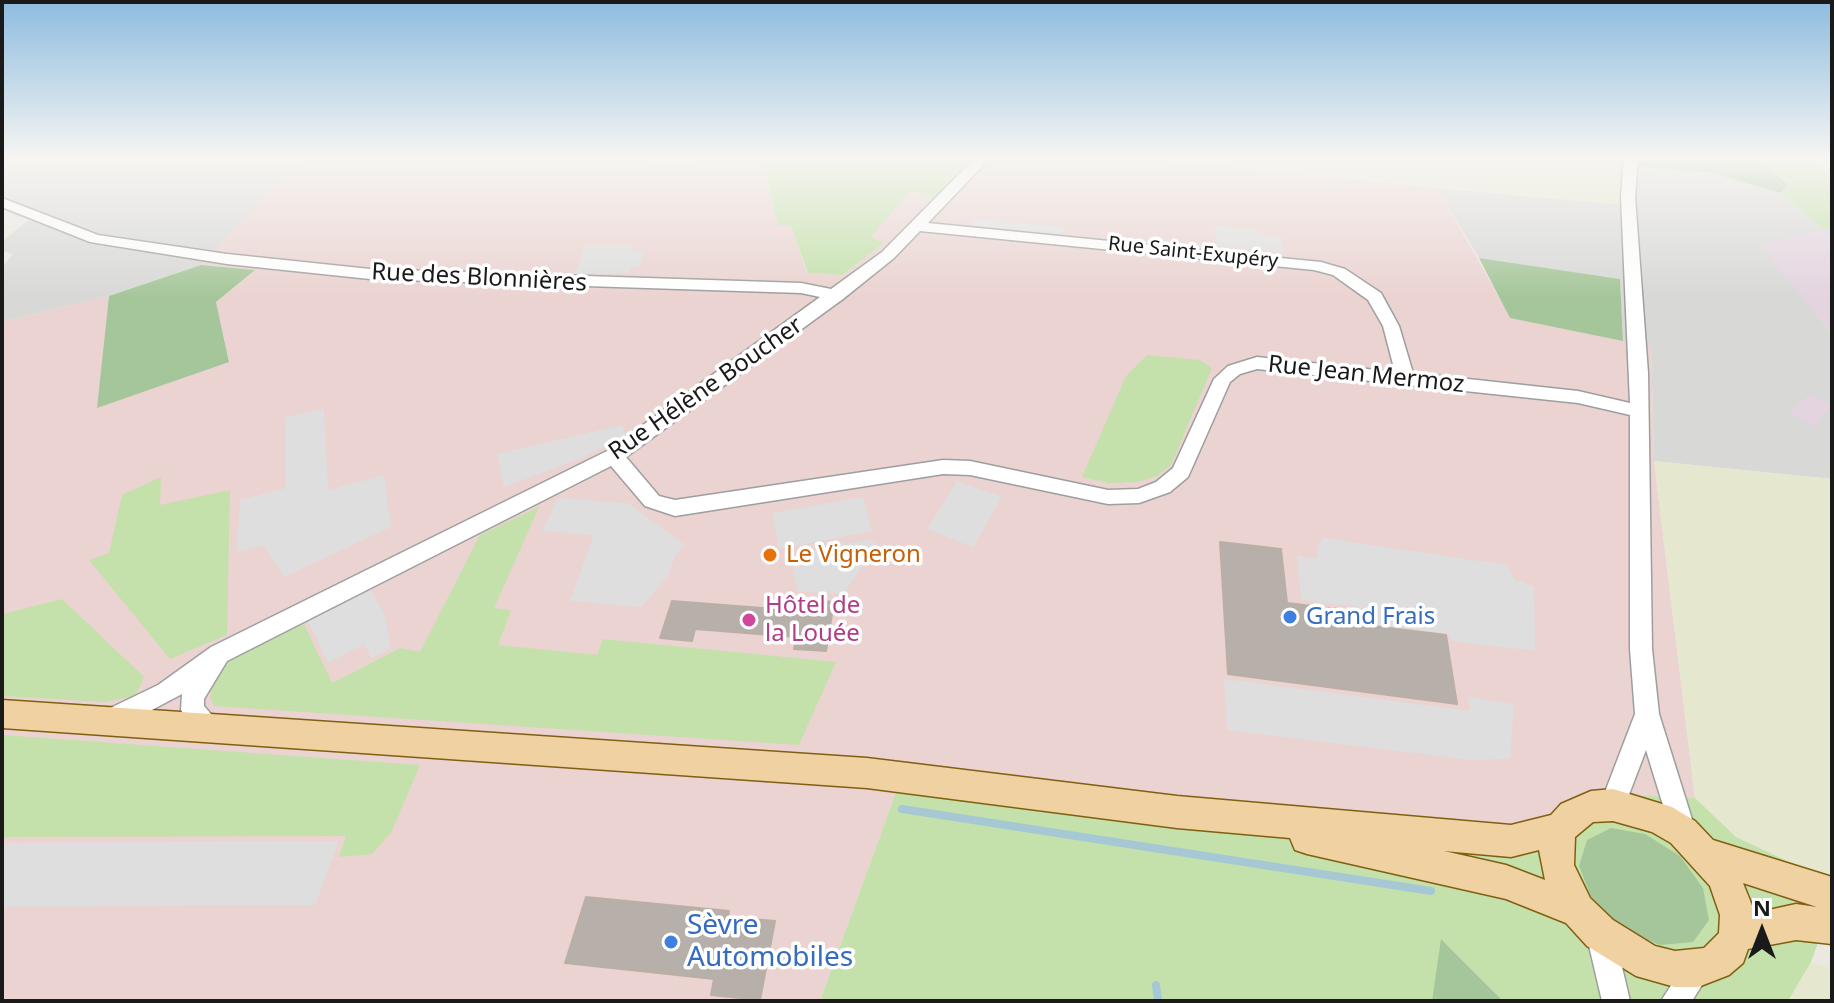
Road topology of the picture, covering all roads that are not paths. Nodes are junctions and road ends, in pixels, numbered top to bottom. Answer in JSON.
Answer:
{"nodes":[{"id":1,"x":4,"y":203,"type":"edge"},
{"id":2,"x":939,"y":203,"type":"edge"},
{"id":3,"x":1628,"y":203,"type":"edge"},
{"id":4,"x":916,"y":226,"type":"junction"},
{"id":5,"x":837,"y":295,"type":"junction"},
{"id":6,"x":1405,"y":377,"type":"junction"},
{"id":7,"x":1639,"y":411,"type":"junction"},
{"id":8,"x":614,"y":456,"type":"junction"},
{"id":9,"x":219,"y":654,"type":"junction"},
{"id":10,"x":2,"y":714,"type":"edge"},
{"id":11,"x":1647,"y":714,"type":"junction"},
{"id":12,"x":109,"y":720,"type":"junction"},
{"id":13,"x":210,"y":727,"type":"junction"},
{"id":14,"x":1613,"y":805,"type":"junction"},
{"id":15,"x":1177,"y":812,"type":"junction"},
{"id":16,"x":1560,"y":829,"type":"junction"},
{"id":17,"x":1683,"y":832,"type":"junction"},
{"id":18,"x":1708,"y":855,"type":"junction"},
{"id":19,"x":1832,"y":894,"type":"edge"},
{"id":20,"x":1589,"y":921,"type":"junction"},
{"id":21,"x":1832,"y":926,"type":"edge"},
{"id":22,"x":1737,"y":934,"type":"junction"},
{"id":23,"x":1698,"y":969,"type":"junction"},
{"id":24,"x":1616,"y":1001,"type":"edge"},
{"id":25,"x":1675,"y":1001,"type":"edge"}],
"edges":[{"from":1,"to":5,"type":"street","name":"Rue des Blonnières"},
{"from":2,"to":4,"type":"street","name":"Rue Hélène Boucher"},
{"from":3,"to":7,"type":"street"},
{"from":4,"to":5,"type":"street","name":"Rue Hélène Boucher"},
{"from":4,"to":6,"type":"street","name":"Rue Saint-Exupéry"},
{"from":5,"to":8,"type":"street","name":"Rue Hélène Boucher"},
{"from":6,"to":7,"type":"street","name":"Rue Jean Mermoz"},
{"from":6,"to":8,"type":"street","name":"Rue Jean Mermoz"},
{"from":7,"to":11,"type":"street"},
{"from":8,"to":9,"type":"street","name":"Rue Hélène Boucher"},
{"from":9,"to":12,"type":"street","name":"Rue Hélène Boucher"},
{"from":9,"to":13,"type":"street","name":"Rue Hélène Boucher"},
{"from":10,"to":12,"type":"main road"},
{"from":11,"to":14,"type":"street"},
{"from":11,"to":17,"type":"street"},
{"from":12,"to":13,"type":"main road"},
{"from":13,"to":15,"type":"main road"},
{"from":14,"to":16,"type":"main road"},
{"from":14,"to":17,"type":"main road"},
{"from":15,"to":16,"type":"main road"},
{"from":15,"to":20,"type":"main road"},
{"from":16,"to":20,"type":"main road"},
{"from":17,"to":18,"type":"main road"},
{"from":18,"to":19,"type":"main road"},
{"from":18,"to":22,"type":"main road"},
{"from":20,"to":23,"type":"main road"},
{"from":20,"to":24,"type":"street"},
{"from":21,"to":22,"type":"main road"},
{"from":22,"to":23,"type":"main road"},
{"from":23,"to":25,"type":"street"}]}
